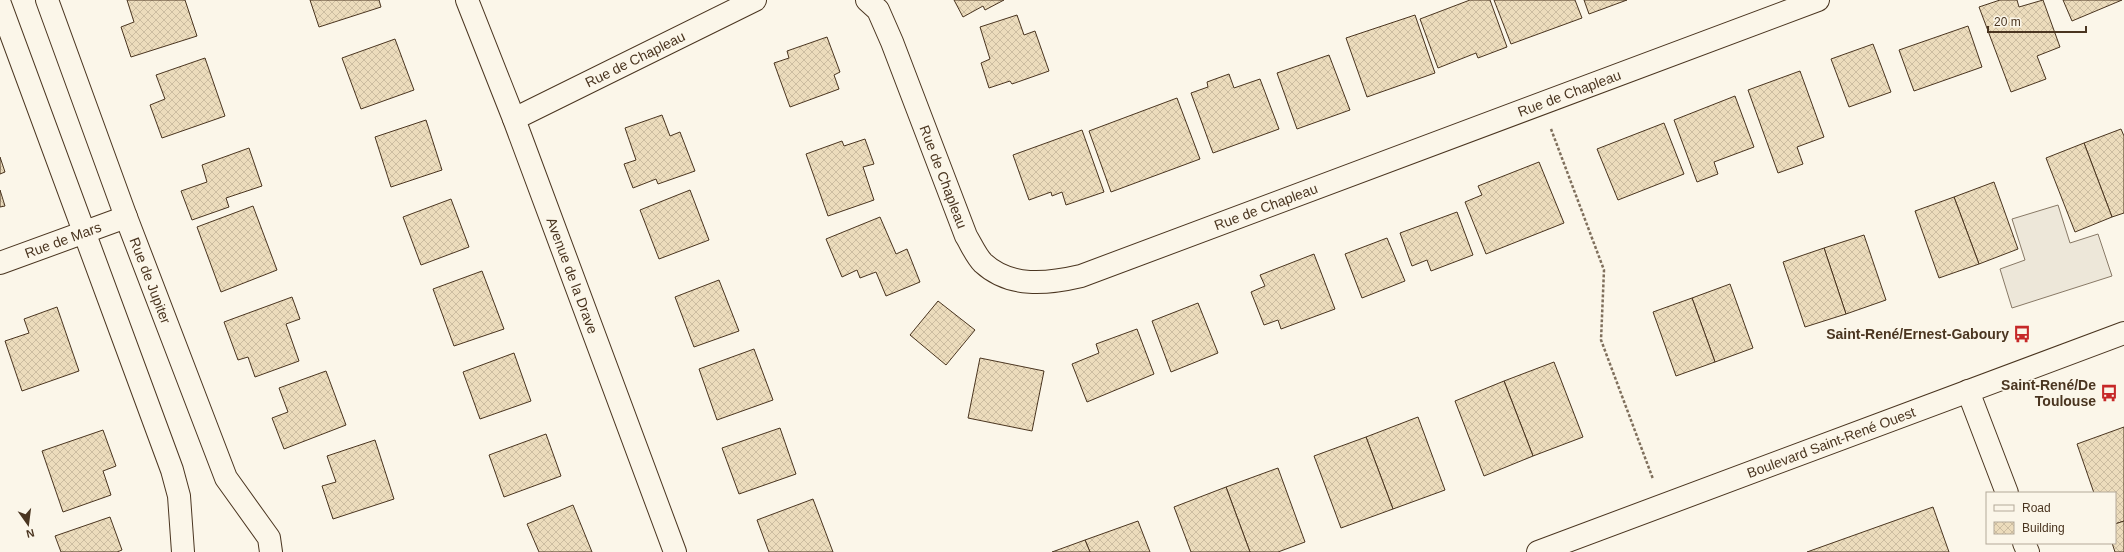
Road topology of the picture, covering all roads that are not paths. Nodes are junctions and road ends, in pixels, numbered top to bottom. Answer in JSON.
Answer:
{"nodes":[{"id":1,"x":47,"y":0,"type":"edge"},
{"id":2,"x":467,"y":0,"type":"edge"},
{"id":3,"x":755,"y":0,"type":"edge"},
{"id":4,"x":868,"y":0,"type":"edge"},
{"id":5,"x":1818,"y":0,"type":"edge"},
{"id":6,"x":0,"y":4,"type":"edge"},
{"id":7,"x":514,"y":119,"type":"junction"},
{"id":8,"x":126,"y":217,"type":"junction"},
{"id":9,"x":84,"y":232,"type":"junction"},
{"id":10,"x":0,"y":263,"type":"edge"},
{"id":11,"x":2124,"y":333,"type":"edge"},
{"id":12,"x":1968,"y":391,"type":"junction"},
{"id":13,"x":2007,"y":492,"type":"edge"},
{"id":14,"x":183,"y":552,"type":"edge"},
{"id":15,"x":271,"y":552,"type":"edge"},
{"id":16,"x":675,"y":552,"type":"edge"},
{"id":17,"x":1538,"y":552,"type":"edge"}],
"edges":[{"from":1,"to":8,"type":"street","name":"Rue de Jupiter"},
{"from":2,"to":7,"type":"street","name":"Avenue de la Drave"},
{"from":3,"to":7,"type":"street","name":"Rue de Chapleau"},
{"from":4,"to":5,"type":"street","name":"Rue de Chapleau"},
{"from":6,"to":9,"type":"street"},
{"from":7,"to":16,"type":"street","name":"Avenue de la Drave"},
{"from":8,"to":9,"type":"street","name":"Rue de Mars"},
{"from":8,"to":15,"type":"street","name":"Rue de Jupiter"},
{"from":9,"to":10,"type":"street","name":"Rue de Mars"},
{"from":9,"to":14,"type":"street"},
{"from":11,"to":12,"type":"street","name":"Boulevard Saint-René Ouest"},
{"from":12,"to":13,"type":"street"},
{"from":12,"to":17,"type":"street","name":"Boulevard Saint-René Ouest"}]}
